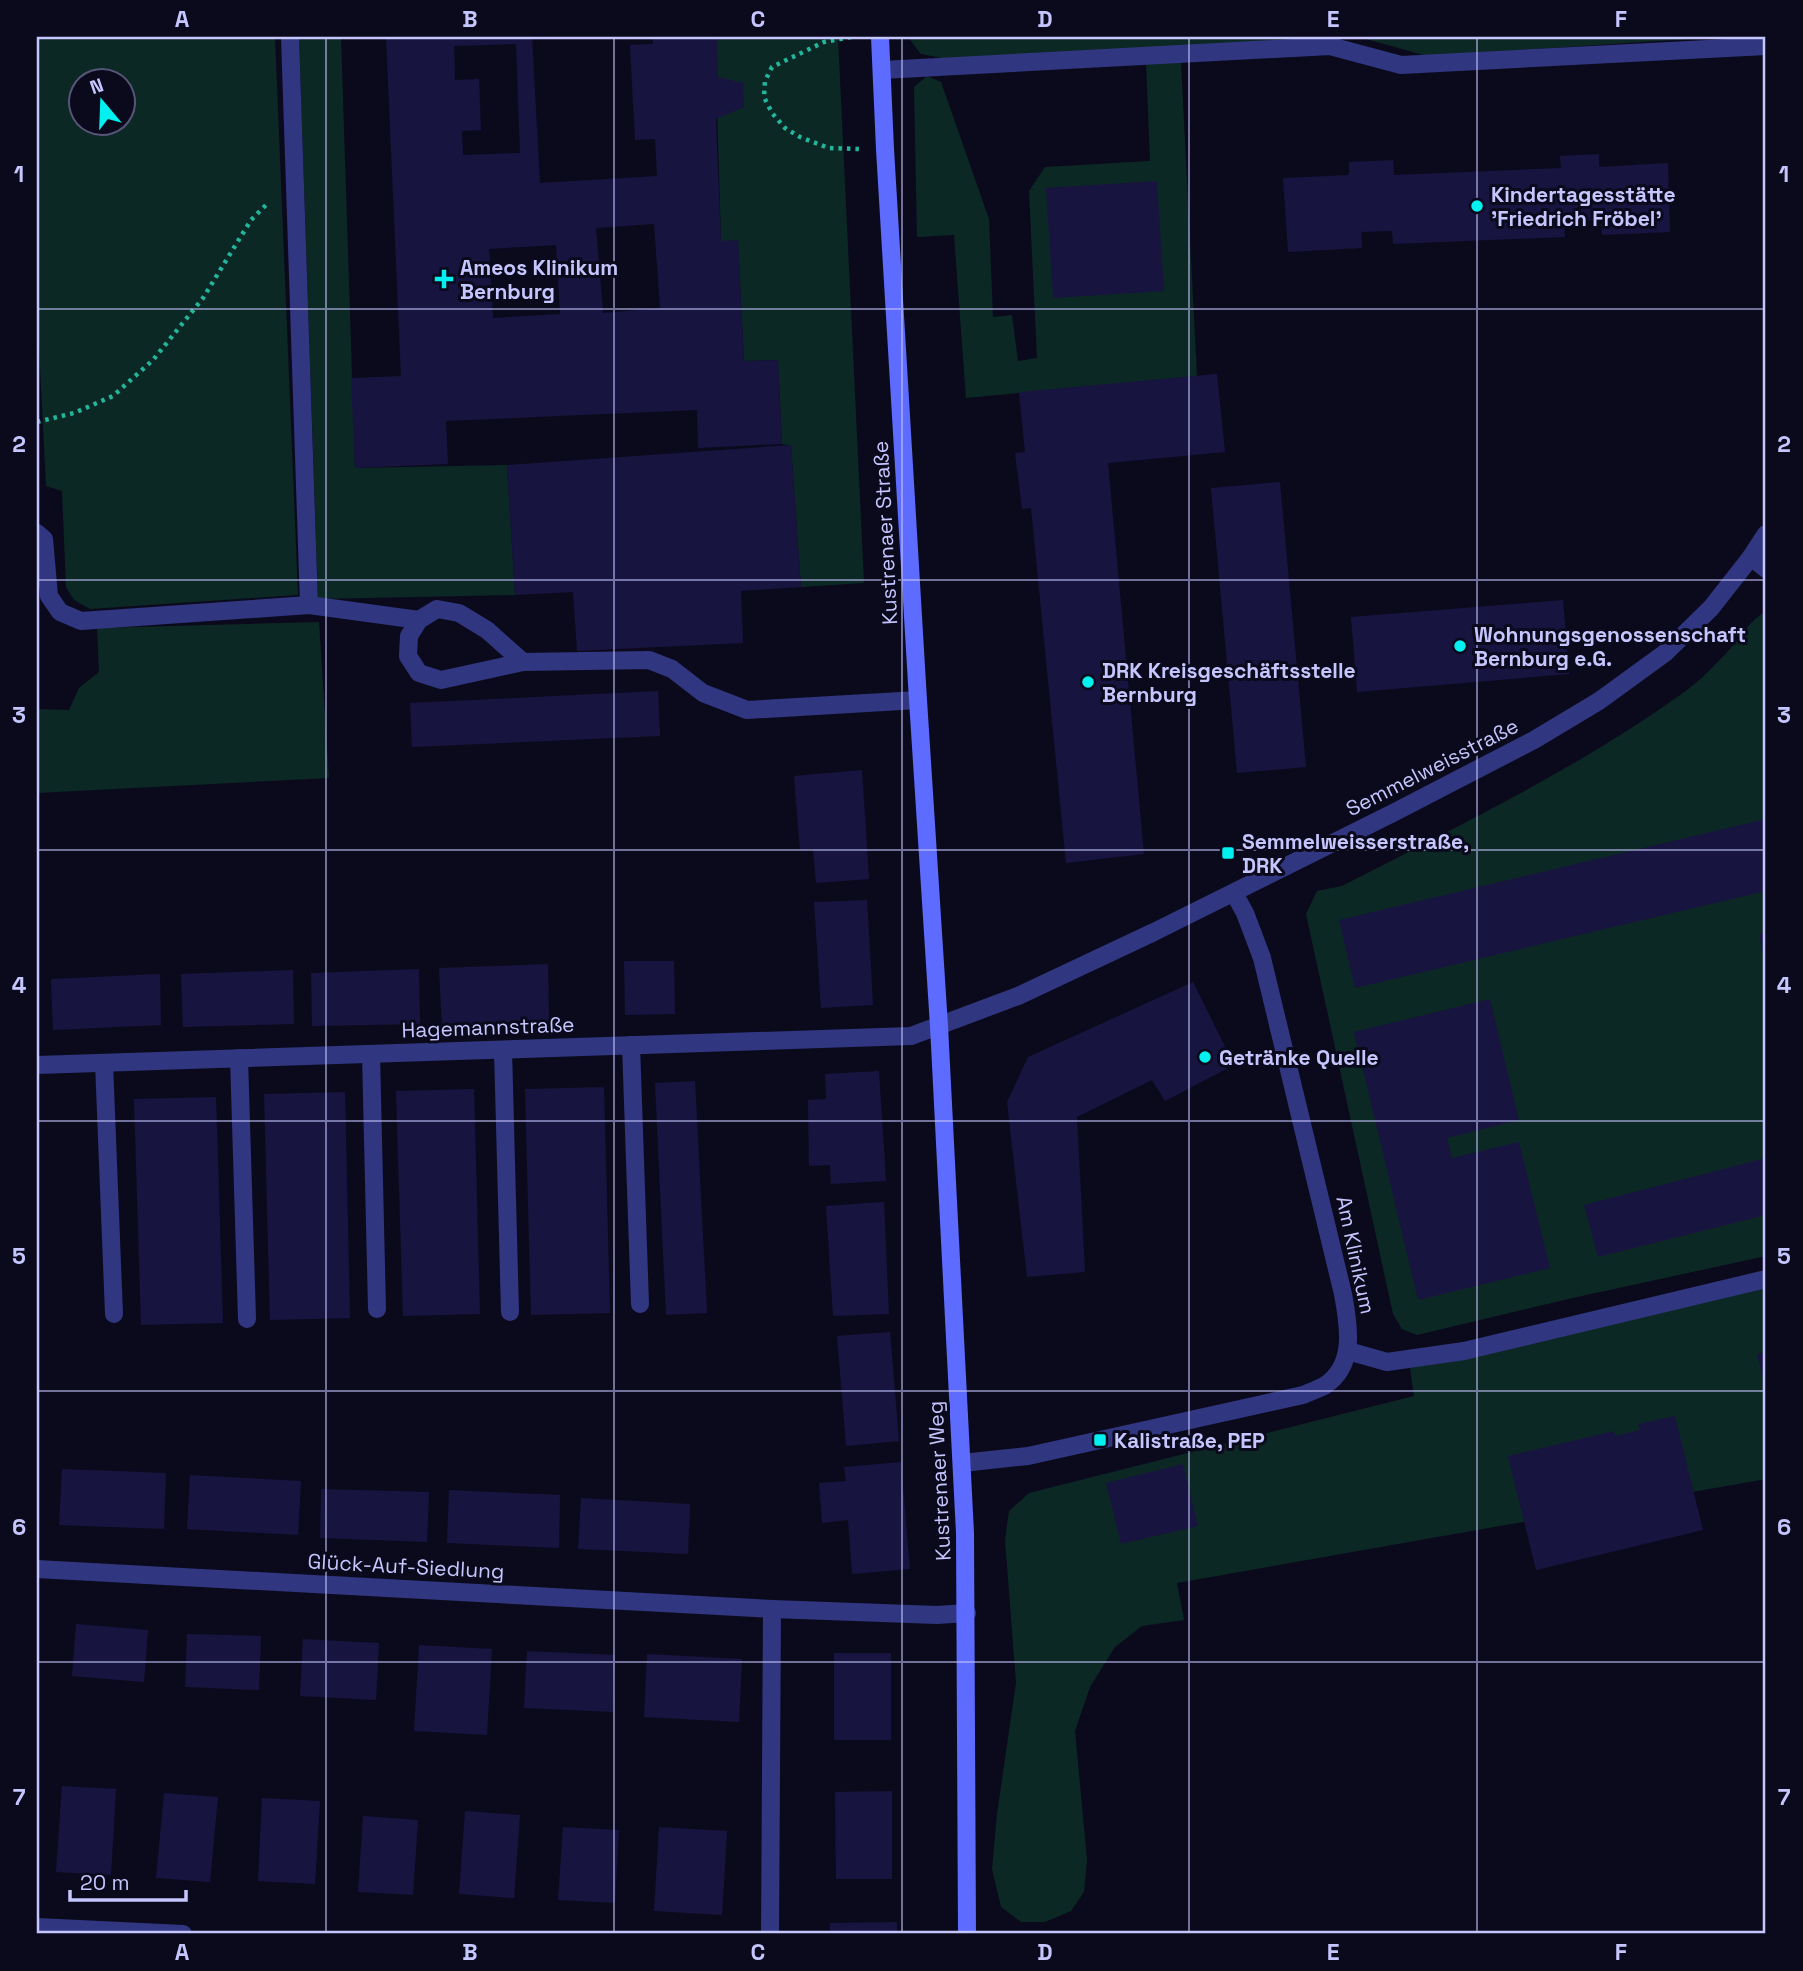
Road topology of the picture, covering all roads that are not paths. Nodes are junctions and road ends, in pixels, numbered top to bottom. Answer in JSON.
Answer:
{"nodes":[{"id":1,"x":290,"y":37,"type":"edge"},
{"id":2,"x":880,"y":37,"type":"edge"},
{"id":3,"x":1766,"y":46,"type":"edge"},
{"id":4,"x":882,"y":70,"type":"junction"},
{"id":5,"x":37,"y":533,"type":"edge"},
{"id":6,"x":1766,"y":534,"type":"edge"},
{"id":7,"x":1751,"y":557,"type":"junction"},
{"id":8,"x":1766,"y":569,"type":"edge"},
{"id":9,"x":309,"y":605,"type":"junction"},
{"id":10,"x":419,"y":620,"type":"junction"},
{"id":11,"x":523,"y":662,"type":"junction"},
{"id":12,"x":918,"y":700,"type":"junction"},
{"id":13,"x":1234,"y":893,"type":"junction"},
{"id":14,"x":939,"y":1026,"type":"junction"},
{"id":15,"x":631,"y":1045,"type":"junction"},
{"id":16,"x":503,"y":1049,"type":"junction"},
{"id":17,"x":371,"y":1054,"type":"junction"},
{"id":18,"x":239,"y":1058,"type":"junction"},
{"id":19,"x":104,"y":1063,"type":"junction"},
{"id":20,"x":37,"y":1065,"type":"edge"},
{"id":21,"x":1766,"y":1279,"type":"edge"},
{"id":22,"x":640,"y":1304,"type":"dead end"},
{"id":23,"x":377,"y":1309,"type":"dead end"},
{"id":24,"x":510,"y":1312,"type":"dead end"},
{"id":25,"x":114,"y":1314,"type":"dead end"},
{"id":26,"x":247,"y":1319,"type":"dead end"},
{"id":27,"x":1348,"y":1351,"type":"junction"},
{"id":28,"x":962,"y":1463,"type":"junction"},
{"id":29,"x":37,"y":1569,"type":"edge"},
{"id":30,"x":772,"y":1609,"type":"junction"},
{"id":31,"x":967,"y":1613,"type":"junction"},
{"id":32,"x":37,"y":1927,"type":"edge"},
{"id":33,"x":183,"y":1934,"type":"edge"},
{"id":34,"x":770,"y":1934,"type":"edge"},
{"id":35,"x":967,"y":1934,"type":"edge"}],
"edges":[{"from":1,"to":9,"type":"street"},
{"from":2,"to":4,"type":"street","name":"Kustrenaer Straße"},
{"from":3,"to":4,"type":"street"},
{"from":4,"to":12,"type":"street","name":"Kustrenaer Straße"},
{"from":5,"to":9,"type":"street"},
{"from":6,"to":7,"type":"street","name":"Semmelweisstraße"},
{"from":7,"to":8,"type":"street"},
{"from":7,"to":13,"type":"street","name":"Semmelweisstraße"},
{"from":9,"to":10,"type":"street"},
{"from":10,"to":11,"type":"street"},
{"from":10,"to":11,"type":"street"},
{"from":11,"to":12,"type":"street"},
{"from":12,"to":14,"type":"street","name":"Kustrenaer Straße"},
{"from":13,"to":14,"type":"street","name":"Semmelweisstraße"},
{"from":13,"to":27,"type":"street","name":"Am Klinikum"},
{"from":14,"to":15,"type":"street","name":"Hagemannstraße"},
{"from":14,"to":28,"type":"street","name":"Kustrenaer Weg"},
{"from":15,"to":16,"type":"street","name":"Hagemannstraße"},
{"from":15,"to":22,"type":"street"},
{"from":16,"to":17,"type":"street","name":"Hagemannstraße"},
{"from":16,"to":24,"type":"street"},
{"from":17,"to":18,"type":"street","name":"Hagemannstraße"},
{"from":17,"to":23,"type":"street"},
{"from":18,"to":19,"type":"street","name":"Hagemannstraße"},
{"from":18,"to":26,"type":"street"},
{"from":19,"to":20,"type":"street","name":"Hagemannstraße"},
{"from":19,"to":25,"type":"street"},
{"from":21,"to":27,"type":"street"},
{"from":27,"to":28,"type":"street"},
{"from":28,"to":31,"type":"street","name":"Kustrenaer Weg"},
{"from":29,"to":30,"type":"street","name":"Glück-Auf-Siedlung"},
{"from":30,"to":31,"type":"street","name":"Glück-Auf-Siedlung"},
{"from":30,"to":34,"type":"street"},
{"from":31,"to":35,"type":"street","name":"Kustrenaer Weg"},
{"from":32,"to":33,"type":"street"}]}
